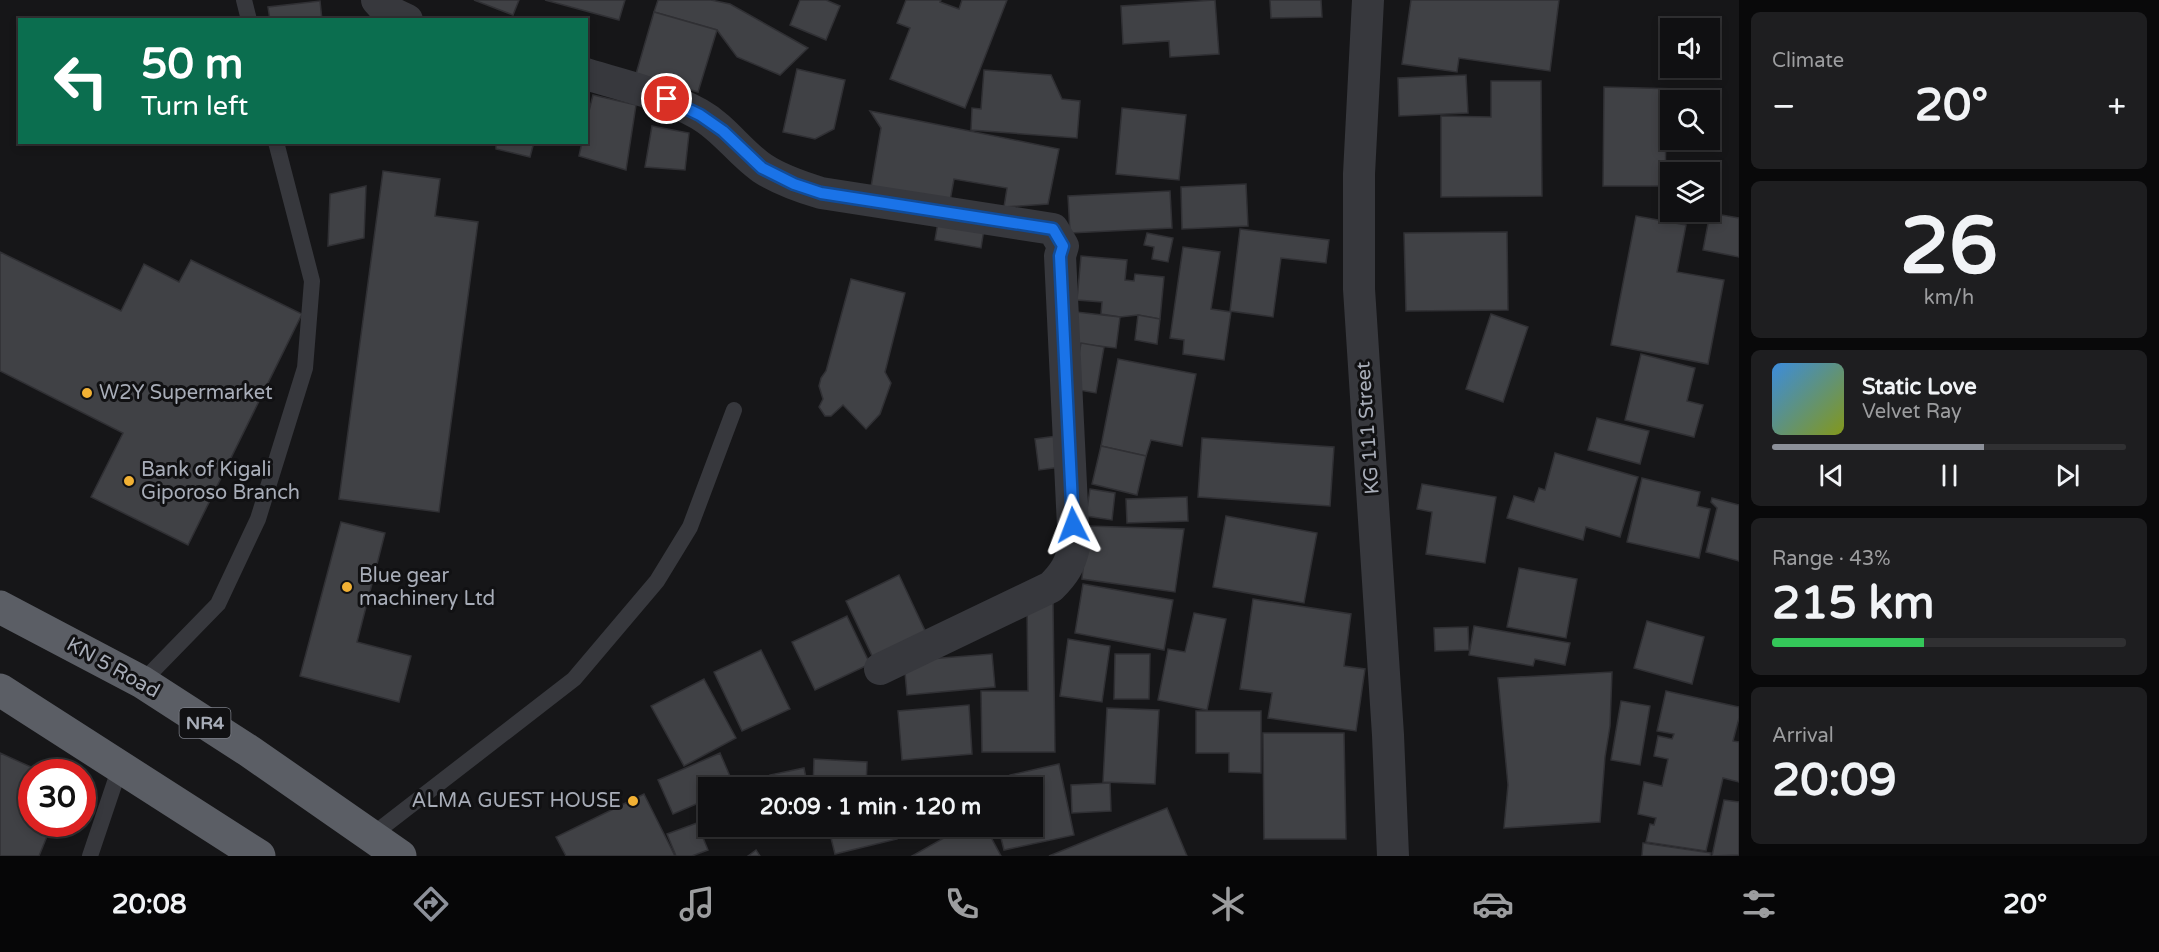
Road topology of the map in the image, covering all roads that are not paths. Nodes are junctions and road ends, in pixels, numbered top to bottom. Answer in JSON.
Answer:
{"nodes":[{"id":1,"x":244,"y":0,"type":"edge"},
{"id":2,"x":377,"y":0,"type":"edge"},
{"id":3,"x":1368,"y":0,"type":"edge"},
{"id":4,"x":248,"y":18,"type":"edge"},
{"id":5,"x":403,"y":18,"type":"edge"},
{"id":6,"x":588,"y":75,"type":"edge"},
{"id":7,"x":277,"y":144,"type":"edge"},
{"id":8,"x":734,"y":411,"type":"dead end"},
{"id":9,"x":0,"y":608,"type":"edge"},
{"id":10,"x":880,"y":669,"type":"dead end"},
{"id":11,"x":142,"y":682,"type":"junction"},
{"id":12,"x":0,"y":690,"type":"edge"},
{"id":13,"x":120,"y":767,"type":"junction"},
{"id":14,"x":371,"y":836,"type":"junction"},
{"id":15,"x":90,"y":856,"type":"edge"},
{"id":16,"x":259,"y":856,"type":"edge"},
{"id":17,"x":400,"y":856,"type":"edge"},
{"id":18,"x":1393,"y":856,"type":"edge"}],
"edges":[{"from":1,"to":4,"type":"lane"},
{"from":2,"to":5,"type":"street"},
{"from":3,"to":18,"type":"street","name":"KG 111 Street"},
{"from":6,"to":10,"type":"street"},
{"from":7,"to":11,"type":"lane"},
{"from":8,"to":14,"type":"lane"},
{"from":9,"to":11,"type":"highway","name":"KN 5 Road","number":"NR4"},
{"from":11,"to":14,"type":"highway","name":"KN 5 Road","number":"NR4"},
{"from":12,"to":13,"type":"highway"},
{"from":13,"to":15,"type":"lane"},
{"from":13,"to":16,"type":"highway"},
{"from":14,"to":17,"type":"highway","name":"KN 5 Road","number":"NR4"}]}
